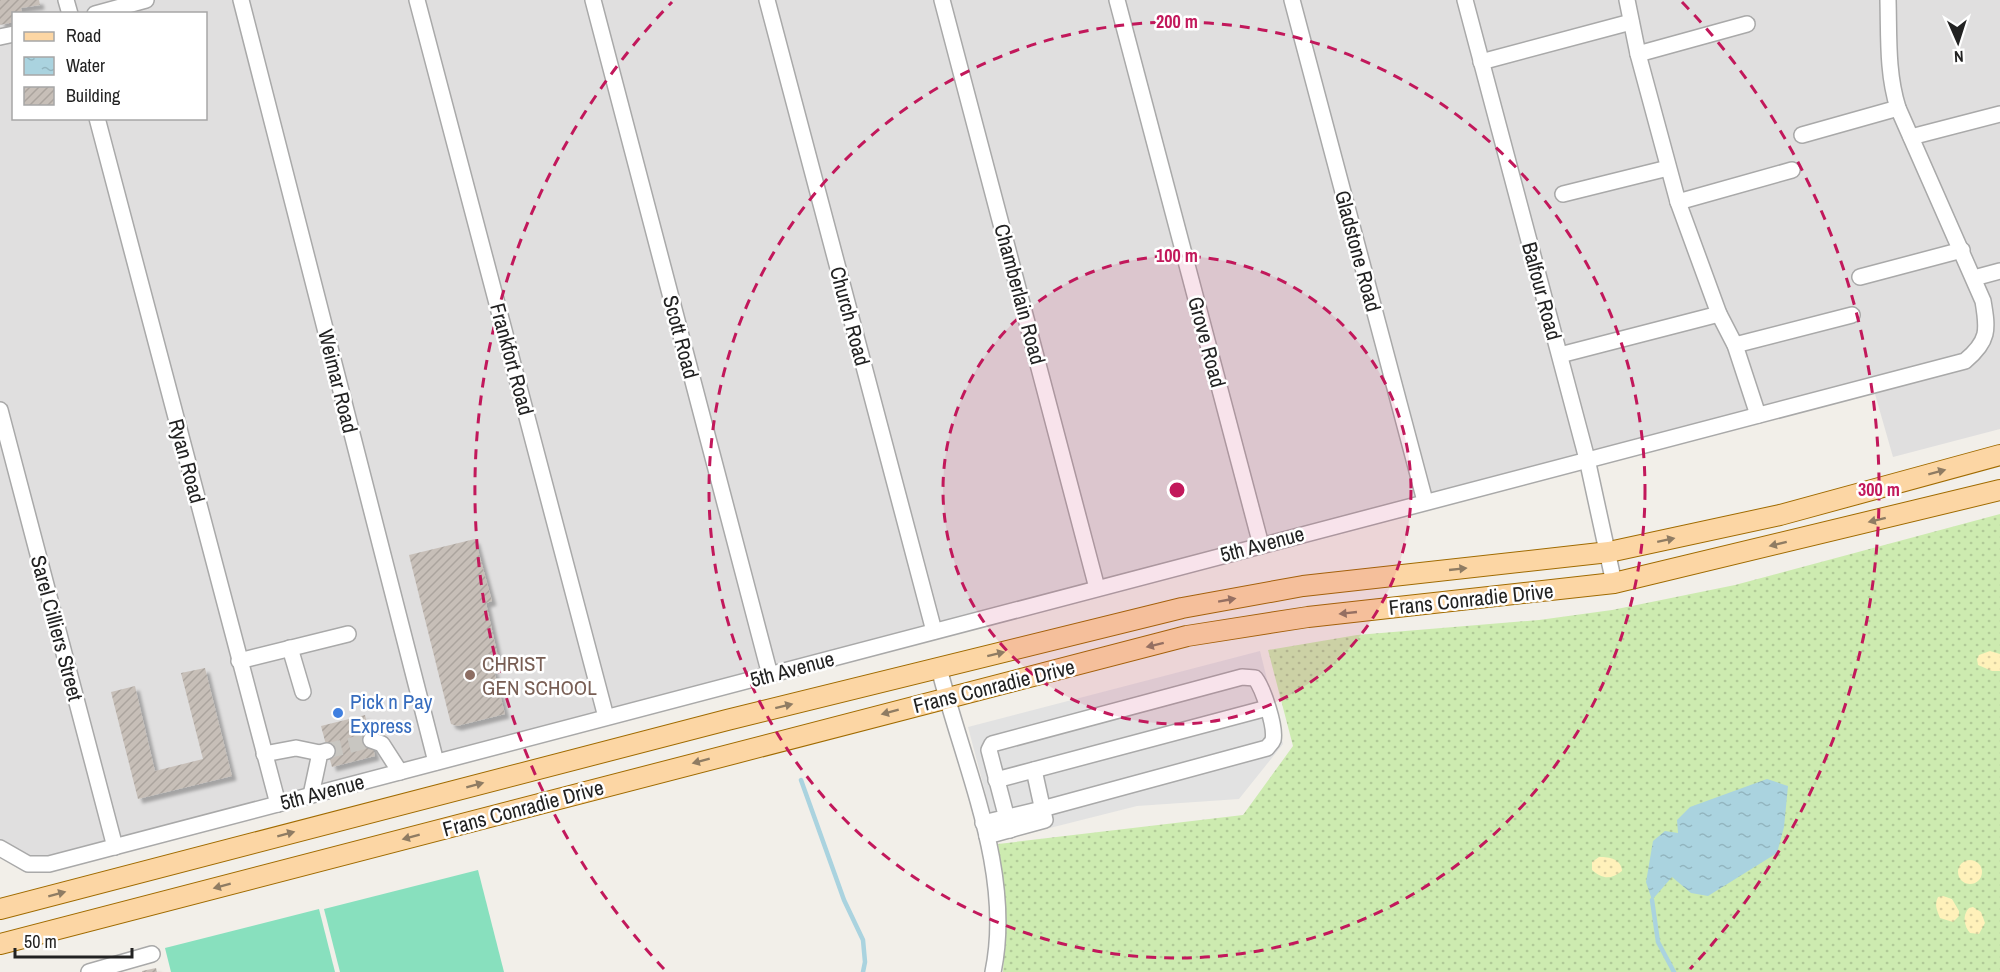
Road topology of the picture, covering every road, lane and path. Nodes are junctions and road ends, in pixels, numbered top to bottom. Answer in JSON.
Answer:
{"nodes":[{"id":1,"x":146,"y":0,"type":"edge"},
{"id":2,"x":241,"y":0,"type":"edge"},
{"id":3,"x":417,"y":0,"type":"edge"},
{"id":4,"x":592,"y":0,"type":"edge"},
{"id":5,"x":767,"y":0,"type":"edge"},
{"id":6,"x":942,"y":0,"type":"edge"},
{"id":7,"x":1117,"y":0,"type":"edge"},
{"id":8,"x":1292,"y":0,"type":"edge"},
{"id":9,"x":1466,"y":0,"type":"edge"},
{"id":10,"x":1627,"y":0,"type":"edge"},
{"id":11,"x":1888,"y":0,"type":"edge"},
{"id":12,"x":101,"y":12,"type":"edge"},
{"id":13,"x":1631,"y":22,"type":"junction"},
{"id":14,"x":1747,"y":24,"type":"dead end"},
{"id":15,"x":1638,"y":54,"type":"junction"},
{"id":16,"x":1481,"y":62,"type":"junction"},
{"id":17,"x":1898,"y":108,"type":"junction"},
{"id":18,"x":2000,"y":114,"type":"edge"},
{"id":19,"x":98,"y":120,"type":"edge"},
{"id":20,"x":1802,"y":135,"type":"dead end"},
{"id":21,"x":1911,"y":137,"type":"junction"},
{"id":22,"x":1668,"y":168,"type":"junction"},
{"id":23,"x":1792,"y":170,"type":"dead end"},
{"id":24,"x":1563,"y":194,"type":"dead end"},
{"id":25,"x":1678,"y":202,"type":"junction"},
{"id":26,"x":1962,"y":250,"type":"junction"},
{"id":27,"x":2000,"y":271,"type":"edge"},
{"id":28,"x":1860,"y":277,"type":"dead end"},
{"id":29,"x":1974,"y":278,"type":"junction"},
{"id":30,"x":1719,"y":314,"type":"junction"},
{"id":31,"x":1852,"y":315,"type":"dead end"},
{"id":32,"x":1735,"y":345,"type":"junction"},
{"id":33,"x":1560,"y":355,"type":"junction"},
{"id":34,"x":0,"y":410,"type":"edge"},
{"id":35,"x":1758,"y":415,"type":"junction"},
{"id":36,"x":2000,"y":455,"type":"edge"},
{"id":37,"x":1587,"y":459,"type":"junction"},
{"id":38,"x":2000,"y":490,"type":"edge"},
{"id":39,"x":1425,"y":501,"type":"junction"},
{"id":40,"x":1261,"y":545,"type":"junction"},
{"id":41,"x":1609,"y":552,"type":"junction"},
{"id":42,"x":1614,"y":583,"type":"junction"},
{"id":43,"x":1097,"y":588,"type":"junction"},
{"id":44,"x":934,"y":631,"type":"junction"},
{"id":45,"x":348,"y":634,"type":"dead end"},
{"id":46,"x":290,"y":648,"type":"junction"},
{"id":47,"x":239,"y":661,"type":"junction"},
{"id":48,"x":939,"y":668,"type":"junction"},
{"id":49,"x":770,"y":675,"type":"junction"},
{"id":50,"x":303,"y":692,"type":"dead end"},
{"id":51,"x":946,"y":698,"type":"junction"},
{"id":52,"x":1268,"y":708,"type":"junction"},
{"id":53,"x":606,"y":717,"type":"junction"},
{"id":54,"x":371,"y":741,"type":"dead end"},
{"id":55,"x":264,"y":754,"type":"junction"},
{"id":56,"x":435,"y":762,"type":"junction"},
{"id":57,"x":1034,"y":770,"type":"junction"},
{"id":58,"x":400,"y":772,"type":"junction"},
{"id":59,"x":996,"y":780,"type":"junction"},
{"id":60,"x":311,"y":795,"type":"junction"},
{"id":61,"x":278,"y":804,"type":"junction"},
{"id":62,"x":1042,"y":809,"type":"junction"},
{"id":63,"x":1008,"y":824,"type":"junction"},
{"id":64,"x":985,"y":830,"type":"junction"},
{"id":65,"x":115,"y":847,"type":"junction"},
{"id":66,"x":0,"y":848,"type":"edge"},
{"id":67,"x":0,"y":909,"type":"edge"},
{"id":68,"x":0,"y":944,"type":"edge"},
{"id":69,"x":153,"y":954,"type":"dead end"},
{"id":70,"x":88,"y":972,"type":"edge"},
{"id":71,"x":993,"y":972,"type":"edge"}],
"edges":[{"from":1,"to":12,"type":"street"},
{"from":2,"to":56,"type":"street","name":"Weimar Road"},
{"from":3,"to":53,"type":"street","name":"Frankfort Road"},
{"from":4,"to":49,"type":"street","name":"Scott Road"},
{"from":5,"to":44,"type":"street","name":"Church Road"},
{"from":6,"to":43,"type":"street","name":"Chamberlain Road"},
{"from":7,"to":40,"type":"street","name":"Grove Road"},
{"from":8,"to":39,"type":"street","name":"Gladstone Road"},
{"from":9,"to":16,"type":"street","name":"Balfour Road"},
{"from":10,"to":13,"type":"street"},
{"from":11,"to":17,"type":"street","name":"5th Avenue"},
{"from":13,"to":15,"type":"street"},
{"from":13,"to":16,"type":"street"},
{"from":14,"to":15,"type":"street"},
{"from":15,"to":22,"type":"street"},
{"from":16,"to":33,"type":"street","name":"Balfour Road"},
{"from":17,"to":20,"type":"street"},
{"from":17,"to":21,"type":"street","name":"5th Avenue"},
{"from":18,"to":21,"type":"street"},
{"from":19,"to":47,"type":"street","name":"Ryan Road"},
{"from":21,"to":26,"type":"street","name":"5th Avenue"},
{"from":22,"to":24,"type":"street"},
{"from":22,"to":25,"type":"street"},
{"from":23,"to":25,"type":"street"},
{"from":25,"to":30,"type":"street"},
{"from":26,"to":28,"type":"street"},
{"from":26,"to":29,"type":"street","name":"5th Avenue"},
{"from":27,"to":29,"type":"street"},
{"from":29,"to":35,"type":"street","name":"5th Avenue"},
{"from":30,"to":32,"type":"street"},
{"from":30,"to":33,"type":"street"},
{"from":31,"to":32,"type":"street"},
{"from":32,"to":35,"type":"street"},
{"from":33,"to":37,"type":"street","name":"Balfour Road"},
{"from":34,"to":65,"type":"street","name":"Sarel Cilliers Street"},
{"from":35,"to":37,"type":"street","name":"5th Avenue"},
{"from":41,"to":36,"type":"main road","name":"Frans Conradie Drive","one_way":true},
{"from":37,"to":39,"type":"street","name":"5th Avenue"},
{"from":37,"to":41,"type":"street","name":"Balfour Road"},
{"from":38,"to":42,"type":"main road","name":"Frans Conradie Drive","one_way":true},
{"from":39,"to":40,"type":"street","name":"5th Avenue"},
{"from":40,"to":43,"type":"street","name":"5th Avenue"},
{"from":41,"to":42,"type":"street","name":"Balfour Road"},
{"from":48,"to":41,"type":"main road","name":"Frans Conradie Drive","one_way":true},
{"from":42,"to":51,"type":"main road","name":"Frans Conradie Drive","one_way":true},
{"from":43,"to":44,"type":"street","name":"5th Avenue"},
{"from":44,"to":49,"type":"street","name":"5th Avenue"},
{"from":45,"to":46,"type":"street"},
{"from":46,"to":47,"type":"street"},
{"from":46,"to":50,"type":"street"},
{"from":47,"to":55,"type":"street","name":"Ryan Road"},
{"from":48,"to":51,"type":"street"},
{"from":67,"to":48,"type":"main road","name":"Frans Conradie Drive","one_way":true},
{"from":49,"to":53,"type":"street","name":"5th Avenue"},
{"from":51,"to":64,"type":"street"},
{"from":51,"to":68,"type":"main road","name":"Frans Conradie Drive","one_way":true},
{"from":52,"to":57,"type":"street"},
{"from":52,"to":59,"type":"street"},
{"from":52,"to":62,"type":"street"},
{"from":53,"to":56,"type":"street","name":"5th Avenue"},
{"from":54,"to":58,"type":"street"},
{"from":55,"to":60,"type":"street"},
{"from":55,"to":61,"type":"street","name":"Ryan Road"},
{"from":56,"to":58,"type":"street","name":"5th Avenue"},
{"from":57,"to":59,"type":"street"},
{"from":57,"to":62,"type":"street"},
{"from":58,"to":60,"type":"street","name":"5th Avenue"},
{"from":59,"to":63,"type":"street"},
{"from":60,"to":61,"type":"street","name":"5th Avenue"},
{"from":61,"to":65,"type":"street","name":"5th Avenue"},
{"from":62,"to":63,"type":"street"},
{"from":63,"to":64,"type":"street"},
{"from":64,"to":71,"type":"street"},
{"from":65,"to":66,"type":"street","name":"5th Avenue"},
{"from":69,"to":70,"type":"street"}]}
